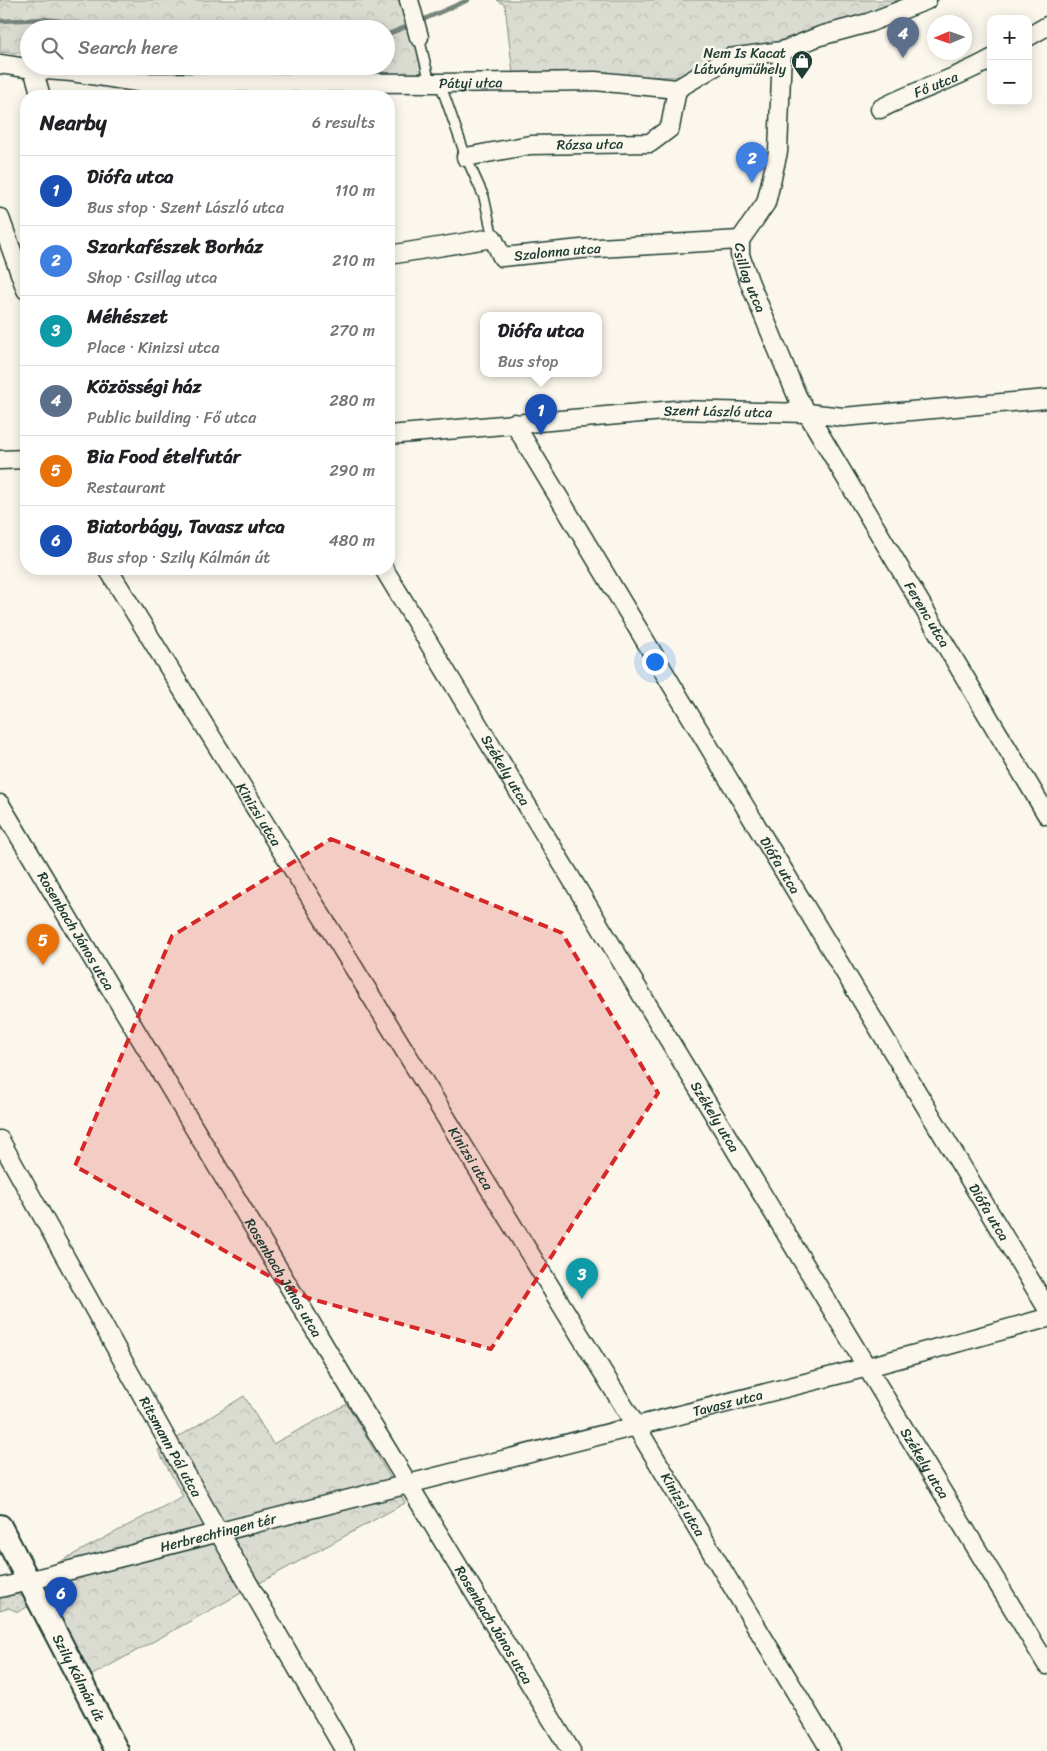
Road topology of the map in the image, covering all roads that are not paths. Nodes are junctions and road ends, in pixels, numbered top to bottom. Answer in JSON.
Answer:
{"nodes":[{"id":1,"x":409,"y":0,"type":"edge"},
{"id":2,"x":927,"y":0,"type":"edge"},
{"id":3,"x":1047,"y":26,"type":"edge"},
{"id":4,"x":1032,"y":35,"type":"edge"},
{"id":5,"x":419,"y":37,"type":"joint"},
{"id":6,"x":782,"y":51,"type":"junction"},
{"id":7,"x":989,"y":60,"type":"edge"},
{"id":8,"x":0,"y":64,"type":"edge"},
{"id":9,"x":20,"y":67,"type":"edge"},
{"id":10,"x":35,"y":75,"type":"edge"},
{"id":11,"x":92,"y":75,"type":"edge"},
{"id":12,"x":435,"y":83,"type":"junction"},
{"id":13,"x":677,"y":89,"type":"junction"},
{"id":14,"x":39,"y":90,"type":"edge"},
{"id":15,"x":880,"y":109,"type":"dead end"},
{"id":16,"x":466,"y":157,"type":"junction"},
{"id":17,"x":0,"y":218,"type":"edge"},
{"id":18,"x":493,"y":238,"type":"junction"},
{"id":19,"x":740,"y":240,"type":"junction"},
{"id":20,"x":395,"y":254,"type":"edge"},
{"id":21,"x":20,"y":273,"type":"edge"},
{"id":22,"x":1047,"y":398,"type":"edge"},
{"id":23,"x":807,"y":413,"type":"junction"},
{"id":24,"x":514,"y":424,"type":"junction"},
{"id":25,"x":395,"y":434,"type":"edge"},
{"id":26,"x":20,"y":458,"type":"edge"},
{"id":27,"x":0,"y":460,"type":"edge"},
{"id":28,"x":112,"y":575,"type":"edge"},
{"id":29,"x":388,"y":575,"type":"edge"},
{"id":30,"x":0,"y":804,"type":"edge"},
{"id":31,"x":1047,"y":815,"type":"edge"},
{"id":32,"x":0,"y":1140,"type":"edge"},
{"id":33,"x":1047,"y":1308,"type":"edge"},
{"id":34,"x":1047,"y":1318,"type":"edge"},
{"id":35,"x":868,"y":1367,"type":"junction"},
{"id":36,"x":636,"y":1426,"type":"junction"},
{"id":37,"x":408,"y":1484,"type":"junction"},
{"id":38,"x":0,"y":1526,"type":"edge"},
{"id":39,"x":218,"y":1532,"type":"junction"},
{"id":40,"x":28,"y":1580,"type":"junction"},
{"id":41,"x":0,"y":1588,"type":"edge"},
{"id":42,"x":1047,"y":1665,"type":"edge"},
{"id":43,"x":117,"y":1751,"type":"edge"},
{"id":44,"x":345,"y":1751,"type":"edge"},
{"id":45,"x":571,"y":1751,"type":"edge"},
{"id":46,"x":831,"y":1751,"type":"edge"}],
"edges":[{"from":1,"to":5,"type":"street"},
{"from":2,"to":6,"type":"street"},
{"from":3,"to":4,"type":"street"},
{"from":5,"to":12,"type":"lane"},
{"from":6,"to":13,"type":"street"},
{"from":6,"to":19,"type":"street","name":"Csillag utca"},
{"from":7,"to":15,"type":"street","name":"Fő utca"},
{"from":8,"to":9,"type":"street","name":"Pátyi utca"},
{"from":10,"to":14,"type":"street"},
{"from":11,"to":12,"type":"street","name":"Pátyi utca"},
{"from":12,"to":13,"type":"street","name":"Pátyi utca"},
{"from":12,"to":16,"type":"lane"},
{"from":13,"to":16,"type":"street","name":"Rózsa utca"},
{"from":16,"to":18,"type":"lane"},
{"from":17,"to":21,"type":"street"},
{"from":18,"to":19,"type":"street","name":"Szalonna utca"},
{"from":18,"to":20,"type":"street"},
{"from":19,"to":23,"type":"street","name":"Csillag utca"},
{"from":22,"to":23,"type":"street","name":"Szent László utca"},
{"from":23,"to":24,"type":"street","name":"Szent László utca"},
{"from":23,"to":31,"type":"street","name":"Ferenc utca"},
{"from":24,"to":25,"type":"street","name":"Szent László utca"},
{"from":24,"to":33,"type":"street","name":"Diófa utca"},
{"from":26,"to":27,"type":"street"},
{"from":28,"to":36,"type":"street","name":"Kinizsi utca"},
{"from":29,"to":35,"type":"street","name":"Székely utca"},
{"from":30,"to":37,"type":"street","name":"Rosenbach János utca"},
{"from":32,"to":39,"type":"street","name":"Ritsmann Pál utca"},
{"from":34,"to":35,"type":"street","name":"Tavasz utca"},
{"from":35,"to":36,"type":"street","name":"Tavasz utca"},
{"from":35,"to":42,"type":"street","name":"Székely utca"},
{"from":36,"to":37,"type":"street","name":"Tavasz utca"},
{"from":36,"to":46,"type":"street","name":"Kinizsi utca"},
{"from":37,"to":39,"type":"street","name":"Herbrechtingen tér"},
{"from":37,"to":45,"type":"street","name":"Rosenbach János utca"},
{"from":38,"to":40,"type":"street","name":"Szily Kálmán út"},
{"from":39,"to":40,"type":"street","name":"Herbrechtingen tér"},
{"from":39,"to":44,"type":"street","name":"Ritsmann Pál utca"},
{"from":40,"to":41,"type":"street"},
{"from":40,"to":43,"type":"street","name":"Szily Kálmán út"}]}
